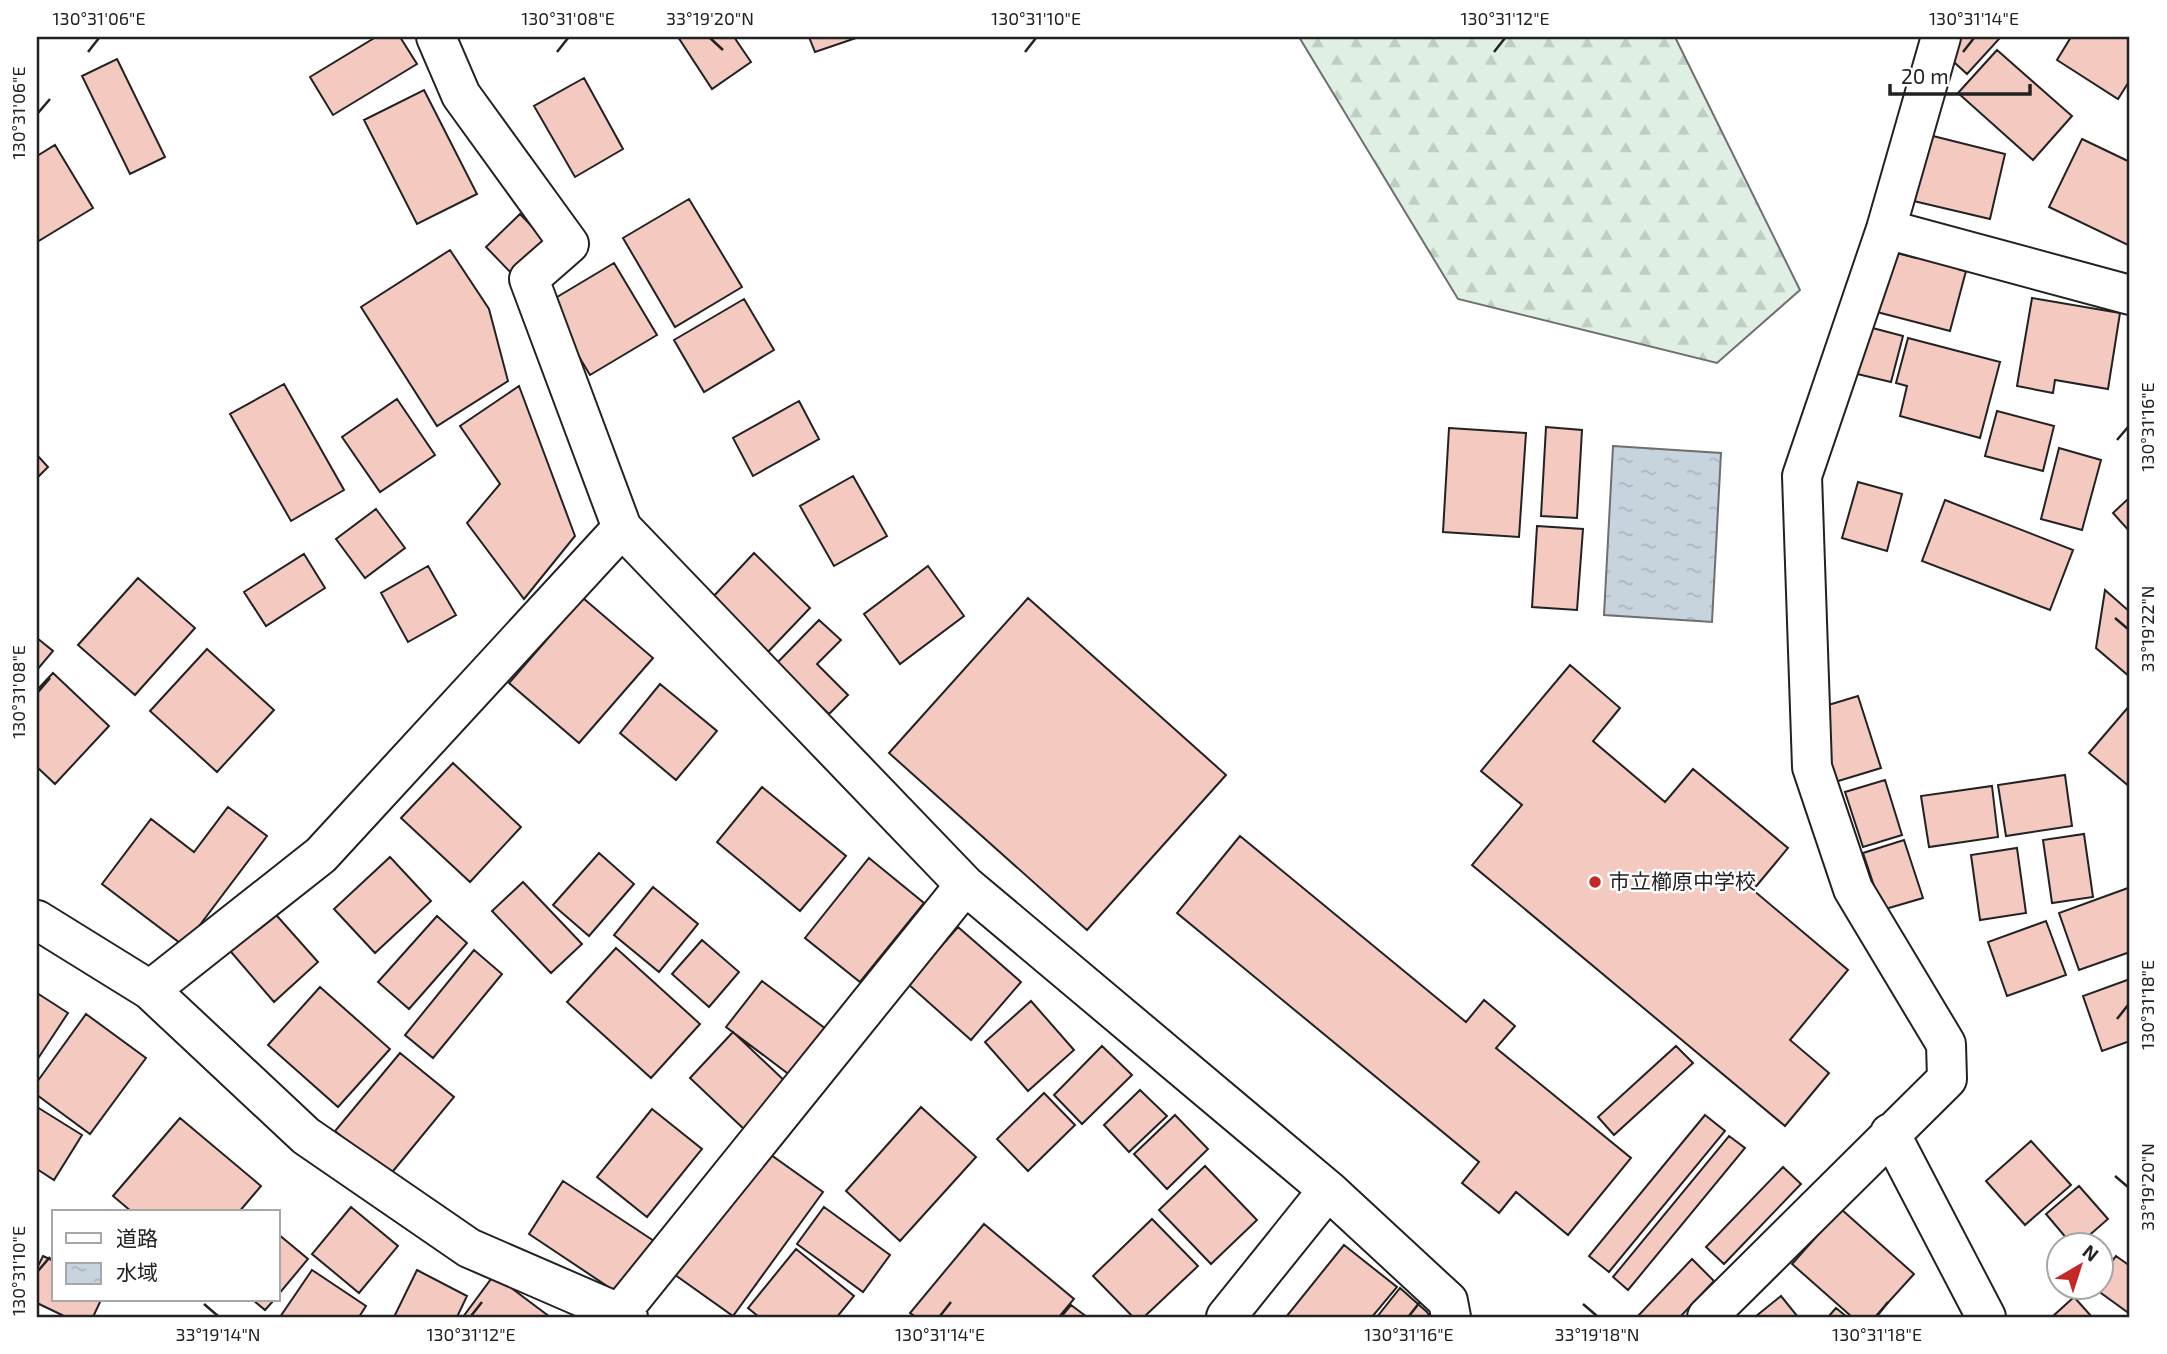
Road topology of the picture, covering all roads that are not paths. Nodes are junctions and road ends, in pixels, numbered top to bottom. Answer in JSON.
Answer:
{"nodes":[{"id":1,"x":436,"y":37,"type":"edge"},
{"id":2,"x":1941,"y":37,"type":"edge"},
{"id":3,"x":1886,"y":229,"type":"junction"},
{"id":4,"x":2130,"y":295,"type":"edge"},
{"id":5,"x":622,"y":528,"type":"junction"},
{"id":6,"x":965,"y":885,"type":"junction"},
{"id":7,"x":37,"y":920,"type":"edge"},
{"id":8,"x":150,"y":990,"type":"junction"},
{"id":9,"x":1890,"y":1133,"type":"junction"},
{"id":10,"x":1328,"y":1190,"type":"junction"},
{"id":11,"x":624,"y":1315,"type":"edge"},
{"id":12,"x":1226,"y":1317,"type":"edge"},
{"id":13,"x":1451,"y":1317,"type":"edge"},
{"id":14,"x":1707,"y":1317,"type":"edge"},
{"id":15,"x":1986,"y":1317,"type":"edge"}],
"edges":[{"from":1,"to":5,"type":"street"},
{"from":2,"to":3,"type":"street"},
{"from":3,"to":4,"type":"street"},
{"from":3,"to":9,"type":"street"},
{"from":5,"to":6,"type":"street"},
{"from":5,"to":8,"type":"street"},
{"from":6,"to":10,"type":"street"},
{"from":6,"to":11,"type":"street"},
{"from":7,"to":8,"type":"street"},
{"from":8,"to":11,"type":"street"},
{"from":9,"to":14,"type":"street"},
{"from":9,"to":15,"type":"street"},
{"from":10,"to":12,"type":"street"},
{"from":10,"to":13,"type":"street"}]}
